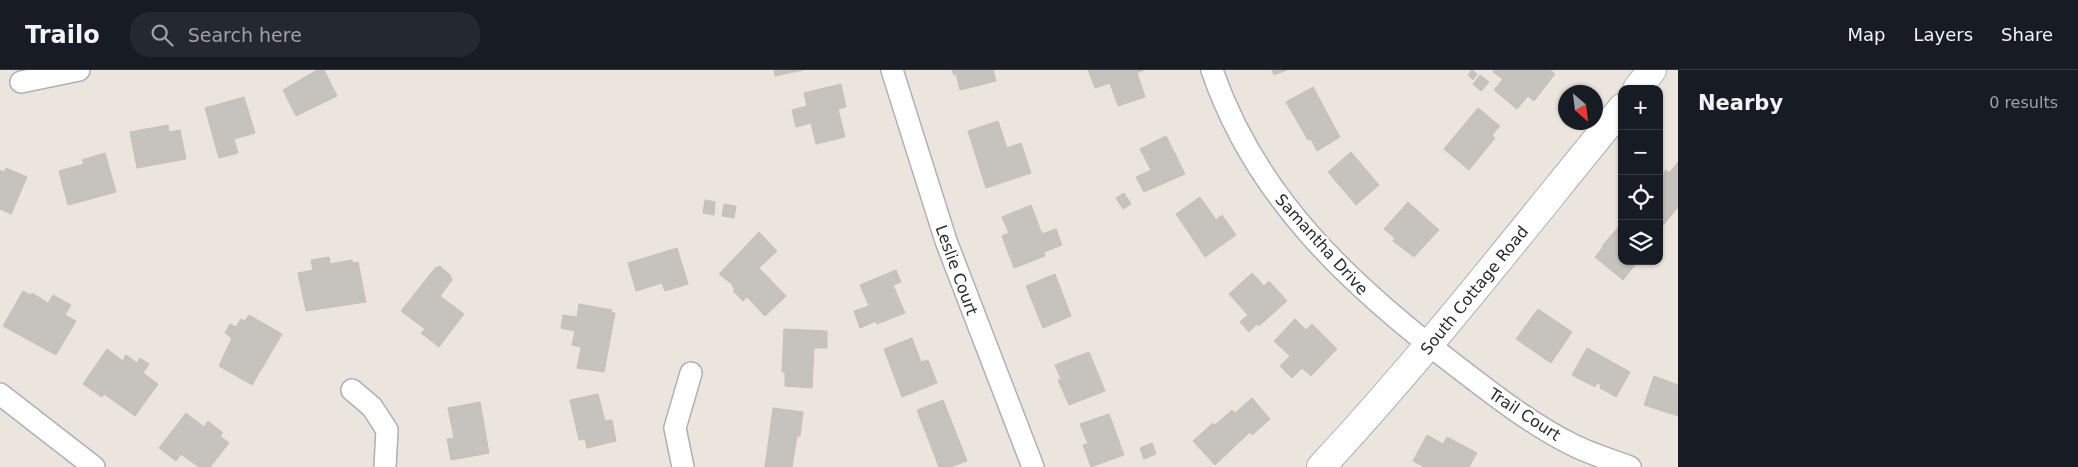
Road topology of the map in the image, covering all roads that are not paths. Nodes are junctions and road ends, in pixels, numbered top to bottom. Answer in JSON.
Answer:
{"nodes":[{"id":1,"x":79,"y":70,"type":"edge"},
{"id":2,"x":892,"y":70,"type":"edge"},
{"id":3,"x":1212,"y":70,"type":"edge"},
{"id":4,"x":1652,"y":70,"type":"edge"},
{"id":5,"x":21,"y":82,"type":"dead end"},
{"id":6,"x":1640,"y":85,"type":"edge"},
{"id":7,"x":1618,"y":113,"type":"edge"},
{"id":8,"x":1429,"y":346,"type":"junction"},
{"id":9,"x":691,"y":373,"type":"dead end"},
{"id":10,"x":352,"y":390,"type":"dead end"},
{"id":11,"x":0,"y":394,"type":"edge"},
{"id":12,"x":94,"y":467,"type":"edge"},
{"id":13,"x":385,"y":467,"type":"edge"},
{"id":14,"x":683,"y":467,"type":"edge"},
{"id":15,"x":1033,"y":467,"type":"edge"},
{"id":16,"x":1321,"y":467,"type":"edge"},
{"id":17,"x":1630,"y":467,"type":"edge"}],
"edges":[{"from":1,"to":5,"type":"street"},
{"from":2,"to":15,"type":"street","name":"Leslie Court"},
{"from":3,"to":8,"type":"street","name":"Samantha Drive"},
{"from":4,"to":6,"type":"street"},
{"from":7,"to":8,"type":"street","name":"South Cottage Road"},
{"from":8,"to":16,"type":"street","name":"South Cottage Road"},
{"from":8,"to":17,"type":"street","name":"Trail Court"},
{"from":9,"to":14,"type":"street"},
{"from":10,"to":13,"type":"street"},
{"from":11,"to":12,"type":"street"}]}
